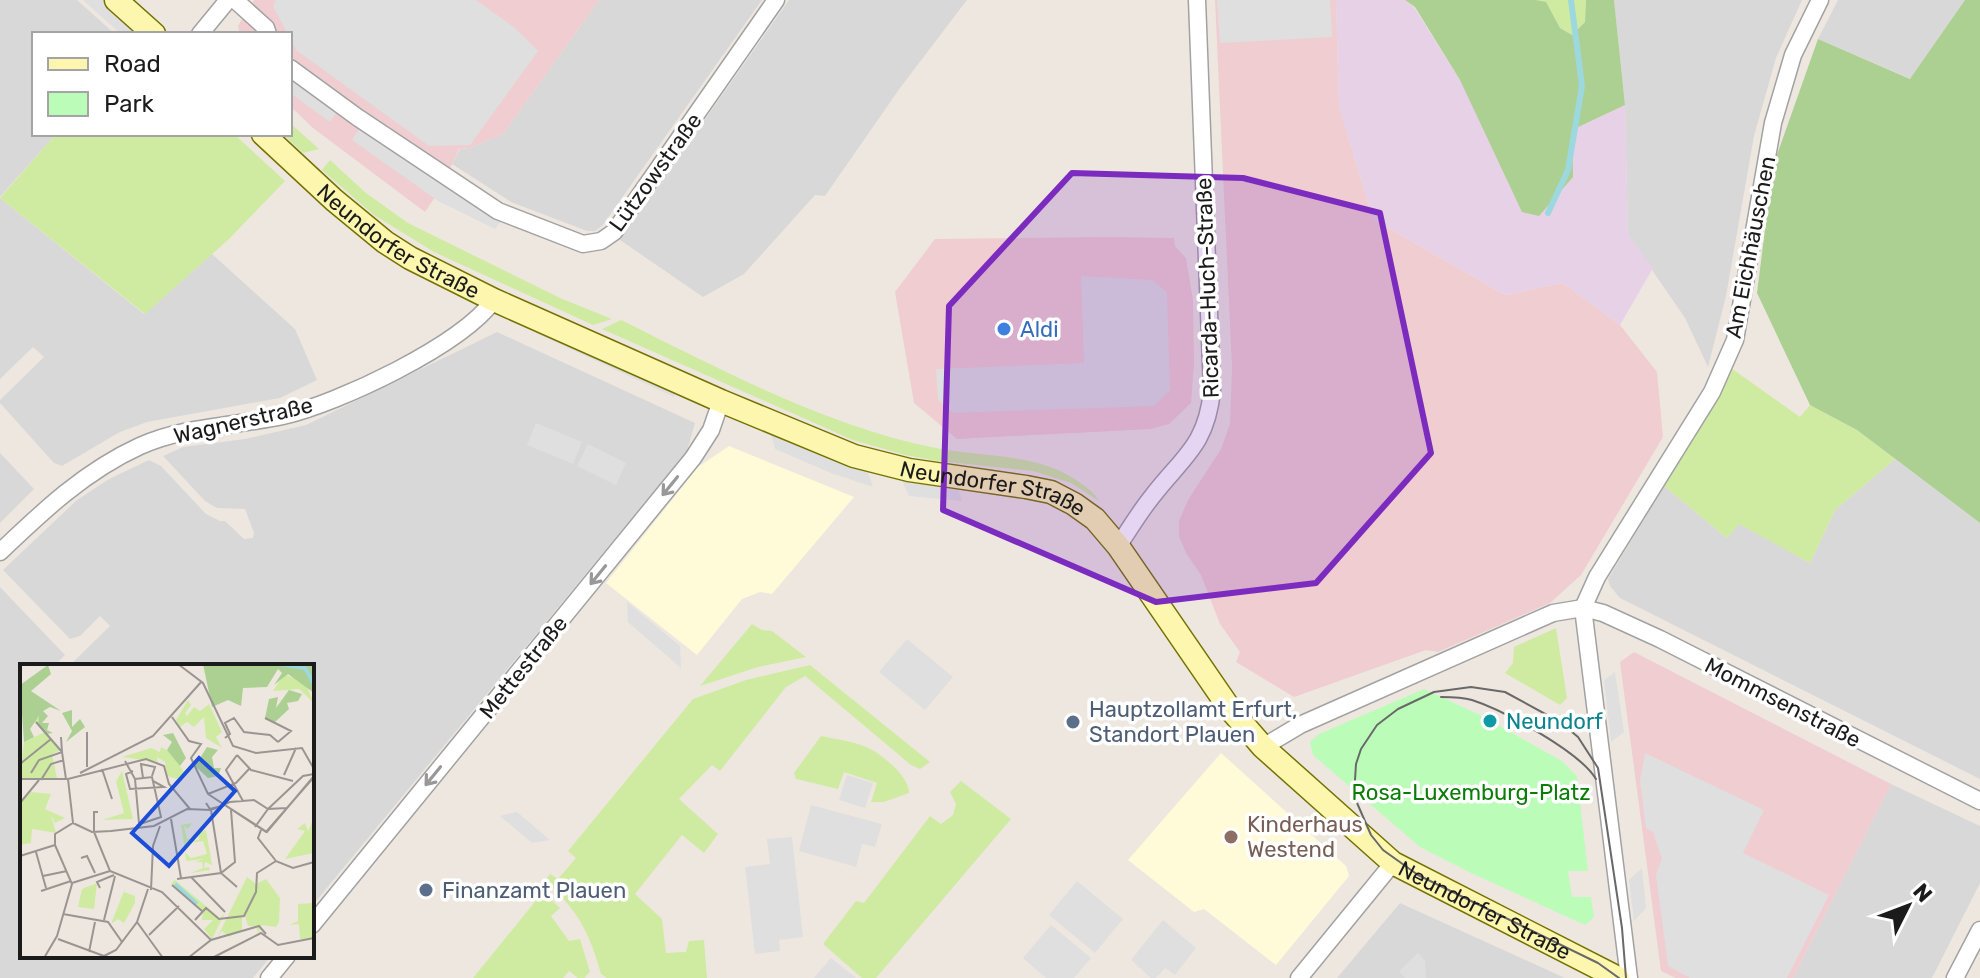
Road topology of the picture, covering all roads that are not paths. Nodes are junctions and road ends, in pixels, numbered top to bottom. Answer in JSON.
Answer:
{"nodes":[{"id":1,"x":116,"y":0,"type":"edge"},
{"id":2,"x":228,"y":0,"type":"edge"},
{"id":3,"x":235,"y":0,"type":"edge"},
{"id":4,"x":776,"y":0,"type":"edge"},
{"id":5,"x":1197,"y":0,"type":"edge"},
{"id":6,"x":1820,"y":0,"type":"edge"},
{"id":7,"x":152,"y":32,"type":"edge"},
{"id":8,"x":202,"y":32,"type":"edge"},
{"id":9,"x":267,"y":32,"type":"edge"},
{"id":10,"x":292,"y":69,"type":"edge"},
{"id":11,"x":265,"y":136,"type":"edge"},
{"id":12,"x":494,"y":300,"type":"junction"},
{"id":13,"x":721,"y":401,"type":"junction"},
{"id":14,"x":1118,"y":546,"type":"junction"},
{"id":15,"x":0,"y":552,"type":"edge"},
{"id":16,"x":1583,"y":608,"type":"junction"},
{"id":17,"x":1263,"y":747,"type":"junction"},
{"id":18,"x":1980,"y":801,"type":"edge"},
{"id":19,"x":1393,"y":863,"type":"junction"},
{"id":20,"x":314,"y":923,"type":"edge"},
{"id":21,"x":1980,"y":930,"type":"edge"},
{"id":22,"x":285,"y":958,"type":"edge"},
{"id":23,"x":269,"y":978,"type":"edge"},
{"id":24,"x":1299,"y":978,"type":"edge"},
{"id":25,"x":1618,"y":978,"type":"edge"},
{"id":26,"x":1629,"y":978,"type":"edge"},
{"id":27,"x":1955,"y":978,"type":"edge"}],
"edges":[{"from":1,"to":7,"type":"street"},
{"from":2,"to":8,"type":"street"},
{"from":3,"to":9,"type":"street"},
{"from":4,"to":10,"type":"street","name":"Lützowstraße"},
{"from":5,"to":14,"type":"street","name":"Ricarda-Huch-Straße"},
{"from":6,"to":16,"type":"street","name":"Am Eichhäuschen"},
{"from":11,"to":12,"type":"street","name":"Neundorfer Straße"},
{"from":12,"to":13,"type":"street","name":"Neundorfer Straße"},
{"from":12,"to":15,"type":"street","name":"Wagnerstraße"},
{"from":13,"to":14,"type":"street","name":"Neundorfer Straße"},
{"from":13,"to":20,"type":"street","name":"Mettestraße","one_way":true},
{"from":14,"to":17,"type":"street","name":"Neundorfer Straße"},
{"from":16,"to":17,"type":"street"},
{"from":16,"to":18,"type":"street","name":"Mommsenstraße"},
{"from":16,"to":26,"type":"street"},
{"from":17,"to":19,"type":"street","name":"Neundorfer Straße"},
{"from":19,"to":24,"type":"street"},
{"from":19,"to":25,"type":"street","name":"Neundorfer Straße"},
{"from":21,"to":27,"type":"street"},
{"from":22,"to":23,"type":"street"}]}
